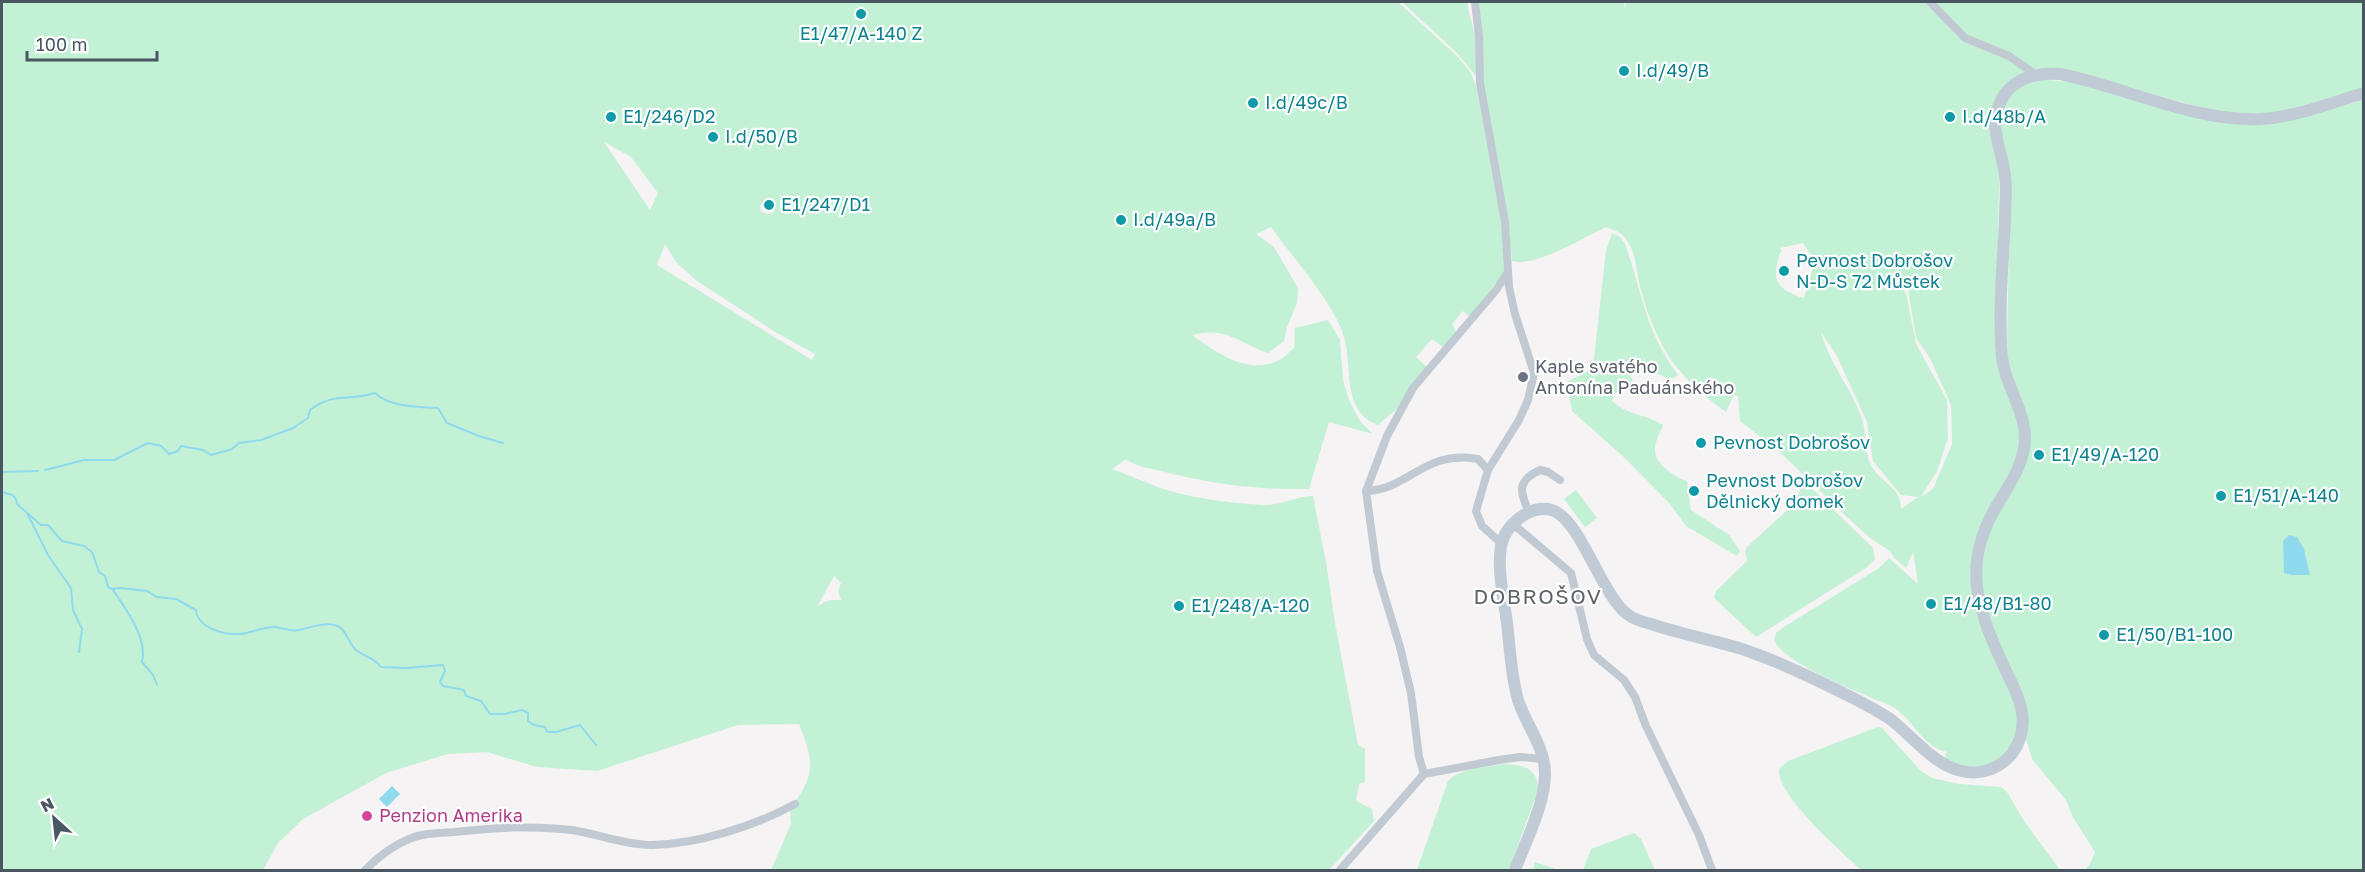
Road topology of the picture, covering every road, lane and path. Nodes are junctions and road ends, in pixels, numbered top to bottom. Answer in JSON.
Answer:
{"nodes":[{"id":1,"x":1475,"y":2,"type":"edge"},
{"id":2,"x":1930,"y":2,"type":"edge"},
{"id":3,"x":2035,"y":74,"type":"junction"},
{"id":4,"x":2364,"y":93,"type":"edge"},
{"id":5,"x":1507,"y":273,"type":"junction"},
{"id":6,"x":1498,"y":452,"type":"junction"},
{"id":7,"x":1478,"y":459,"type":"junction"},
{"id":8,"x":1488,"y":471,"type":"junction"},
{"id":9,"x":1560,"y":480,"type":"dead end"},
{"id":10,"x":1366,"y":491,"type":"junction"},
{"id":11,"x":1529,"y":512,"type":"junction"},
{"id":12,"x":1513,"y":524,"type":"junction"},
{"id":13,"x":1502,"y":544,"type":"junction"},
{"id":14,"x":1543,"y":759,"type":"junction"},
{"id":15,"x":1424,"y":774,"type":"junction"},
{"id":16,"x":795,"y":804,"type":"dead end"},
{"id":17,"x":365,"y":870,"type":"edge"},
{"id":18,"x":1340,"y":870,"type":"edge"},
{"id":19,"x":1515,"y":870,"type":"edge"},
{"id":20,"x":1712,"y":870,"type":"edge"}],
"edges":[{"from":1,"to":5,"type":"street"},
{"from":2,"to":3,"type":"street"},
{"from":3,"to":4,"type":"street"},
{"from":3,"to":11,"type":"street"},
{"from":5,"to":6,"type":"street"},
{"from":5,"to":10,"type":"street"},
{"from":6,"to":7,"type":"street"},
{"from":6,"to":8,"type":"street"},
{"from":7,"to":8,"type":"street"},
{"from":7,"to":10,"type":"street"},
{"from":8,"to":13,"type":"street"},
{"from":9,"to":11,"type":"street"},
{"from":10,"to":15,"type":"street"},
{"from":11,"to":12,"type":"street"},
{"from":12,"to":13,"type":"street"},
{"from":12,"to":20,"type":"street"},
{"from":13,"to":14,"type":"street"},
{"from":14,"to":15,"type":"street"},
{"from":14,"to":19,"type":"street"},
{"from":15,"to":18,"type":"street"},
{"from":16,"to":17,"type":"street"}]}
